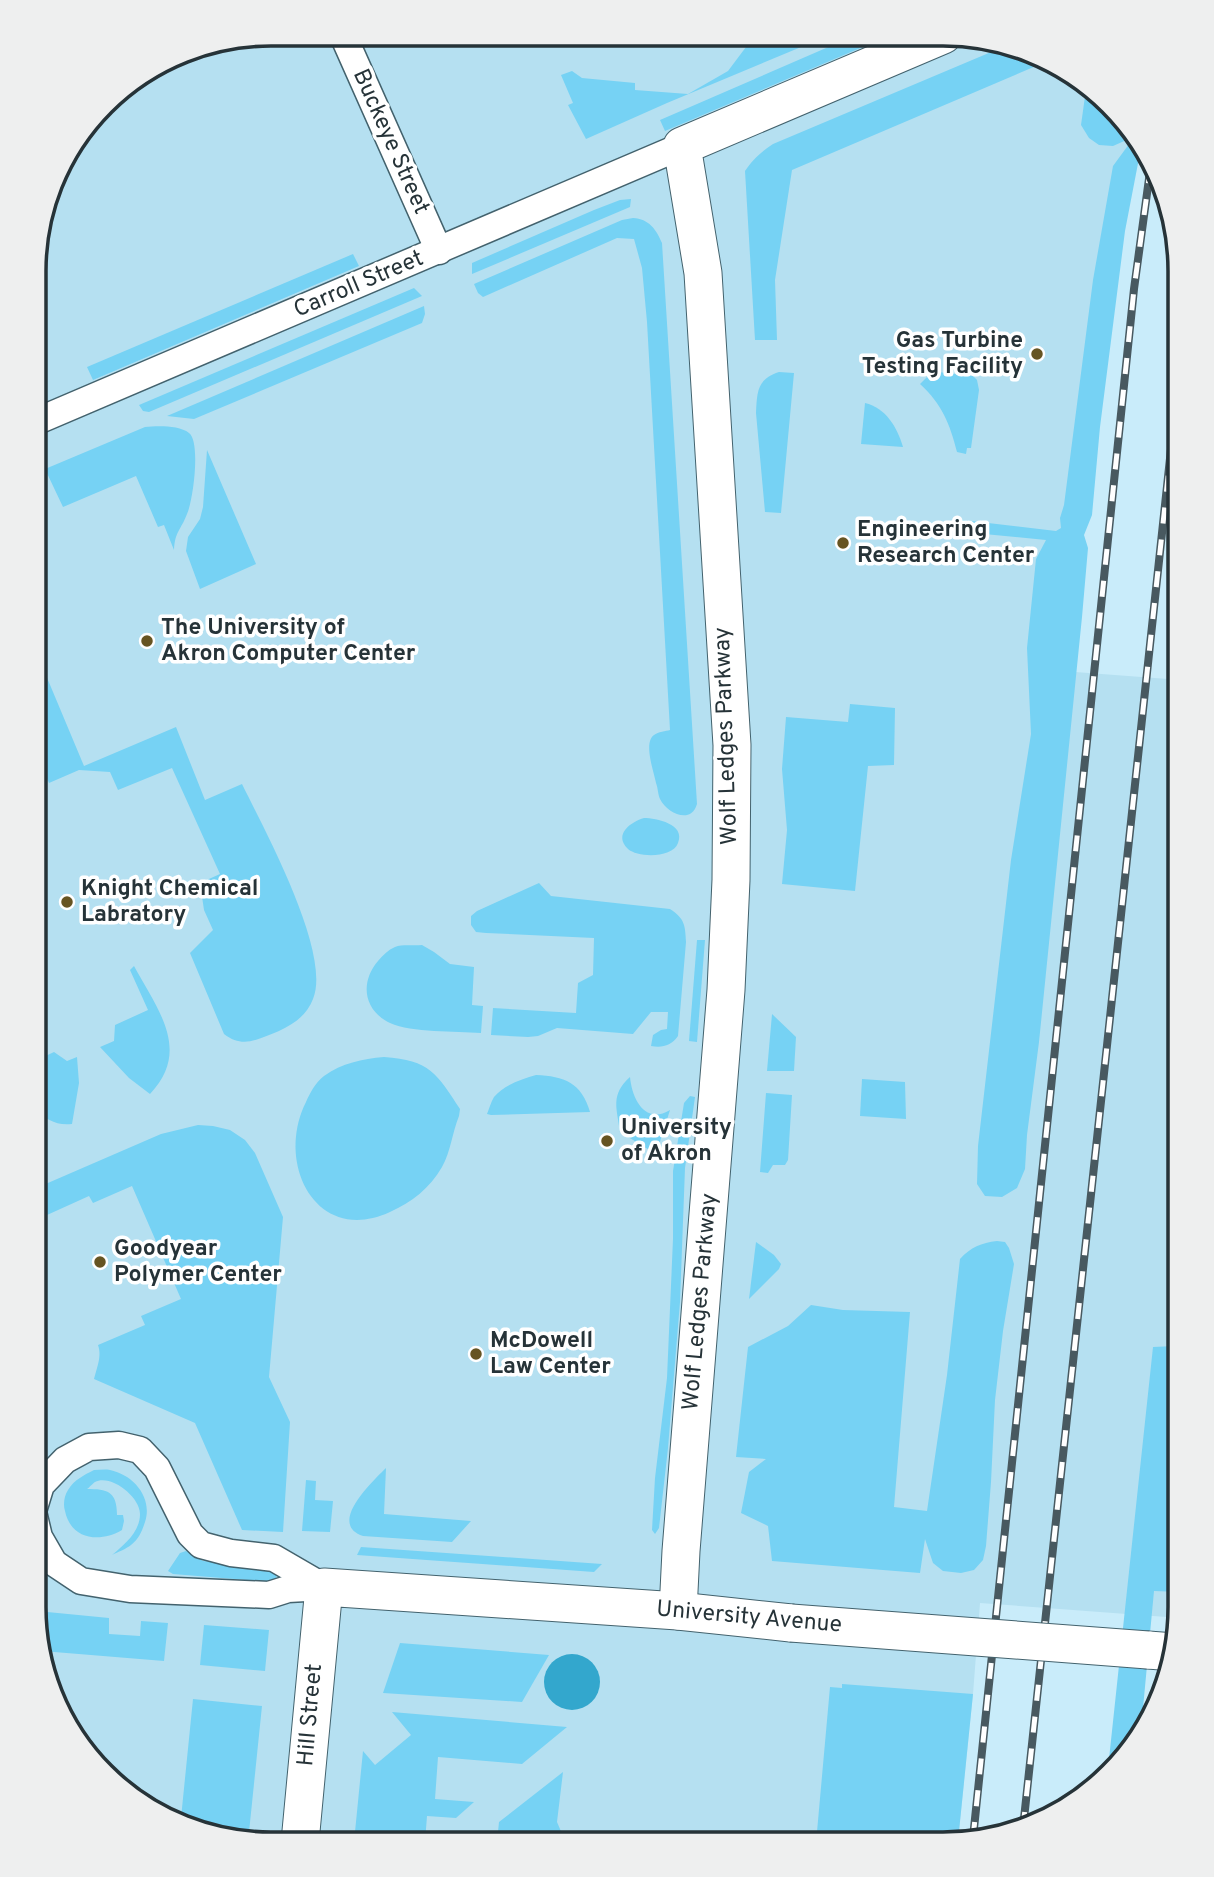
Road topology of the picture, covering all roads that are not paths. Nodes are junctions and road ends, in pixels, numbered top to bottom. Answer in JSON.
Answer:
{"nodes":[{"id":1,"x":348,"y":46,"type":"edge"},
{"id":2,"x":917,"y":46,"type":"edge"},
{"id":3,"x":682,"y":146,"type":"junction"},
{"id":4,"x":439,"y":251,"type":"junction"},
{"id":5,"x":46,"y":417,"type":"edge"},
{"id":6,"x":46,"y":1480,"type":"edge"},
{"id":7,"x":46,"y":1549,"type":"edge"},
{"id":8,"x":324,"y":1587,"type":"junction"},
{"id":9,"x":678,"y":1611,"type":"junction"},
{"id":10,"x":1161,"y":1651,"type":"edge"},
{"id":11,"x":301,"y":1832,"type":"edge"}],
"edges":[{"from":1,"to":4,"type":"street","name":"Buckeye Street"},
{"from":2,"to":3,"type":"main road"},
{"from":3,"to":4,"type":"street","name":"Carroll Street"},
{"from":3,"to":9,"type":"main road","name":"Wolf Ledges Parkway"},
{"from":4,"to":5,"type":"street","name":"Carroll Street"},
{"from":6,"to":8,"type":"street","name":"University Avenue"},
{"from":7,"to":8,"type":"street","name":"University Avenue"},
{"from":8,"to":9,"type":"main road","name":"University Avenue"},
{"from":8,"to":11,"type":"main road","name":"Hill Street"},
{"from":9,"to":10,"type":"main road","name":"University Avenue","bridge":true}]}
